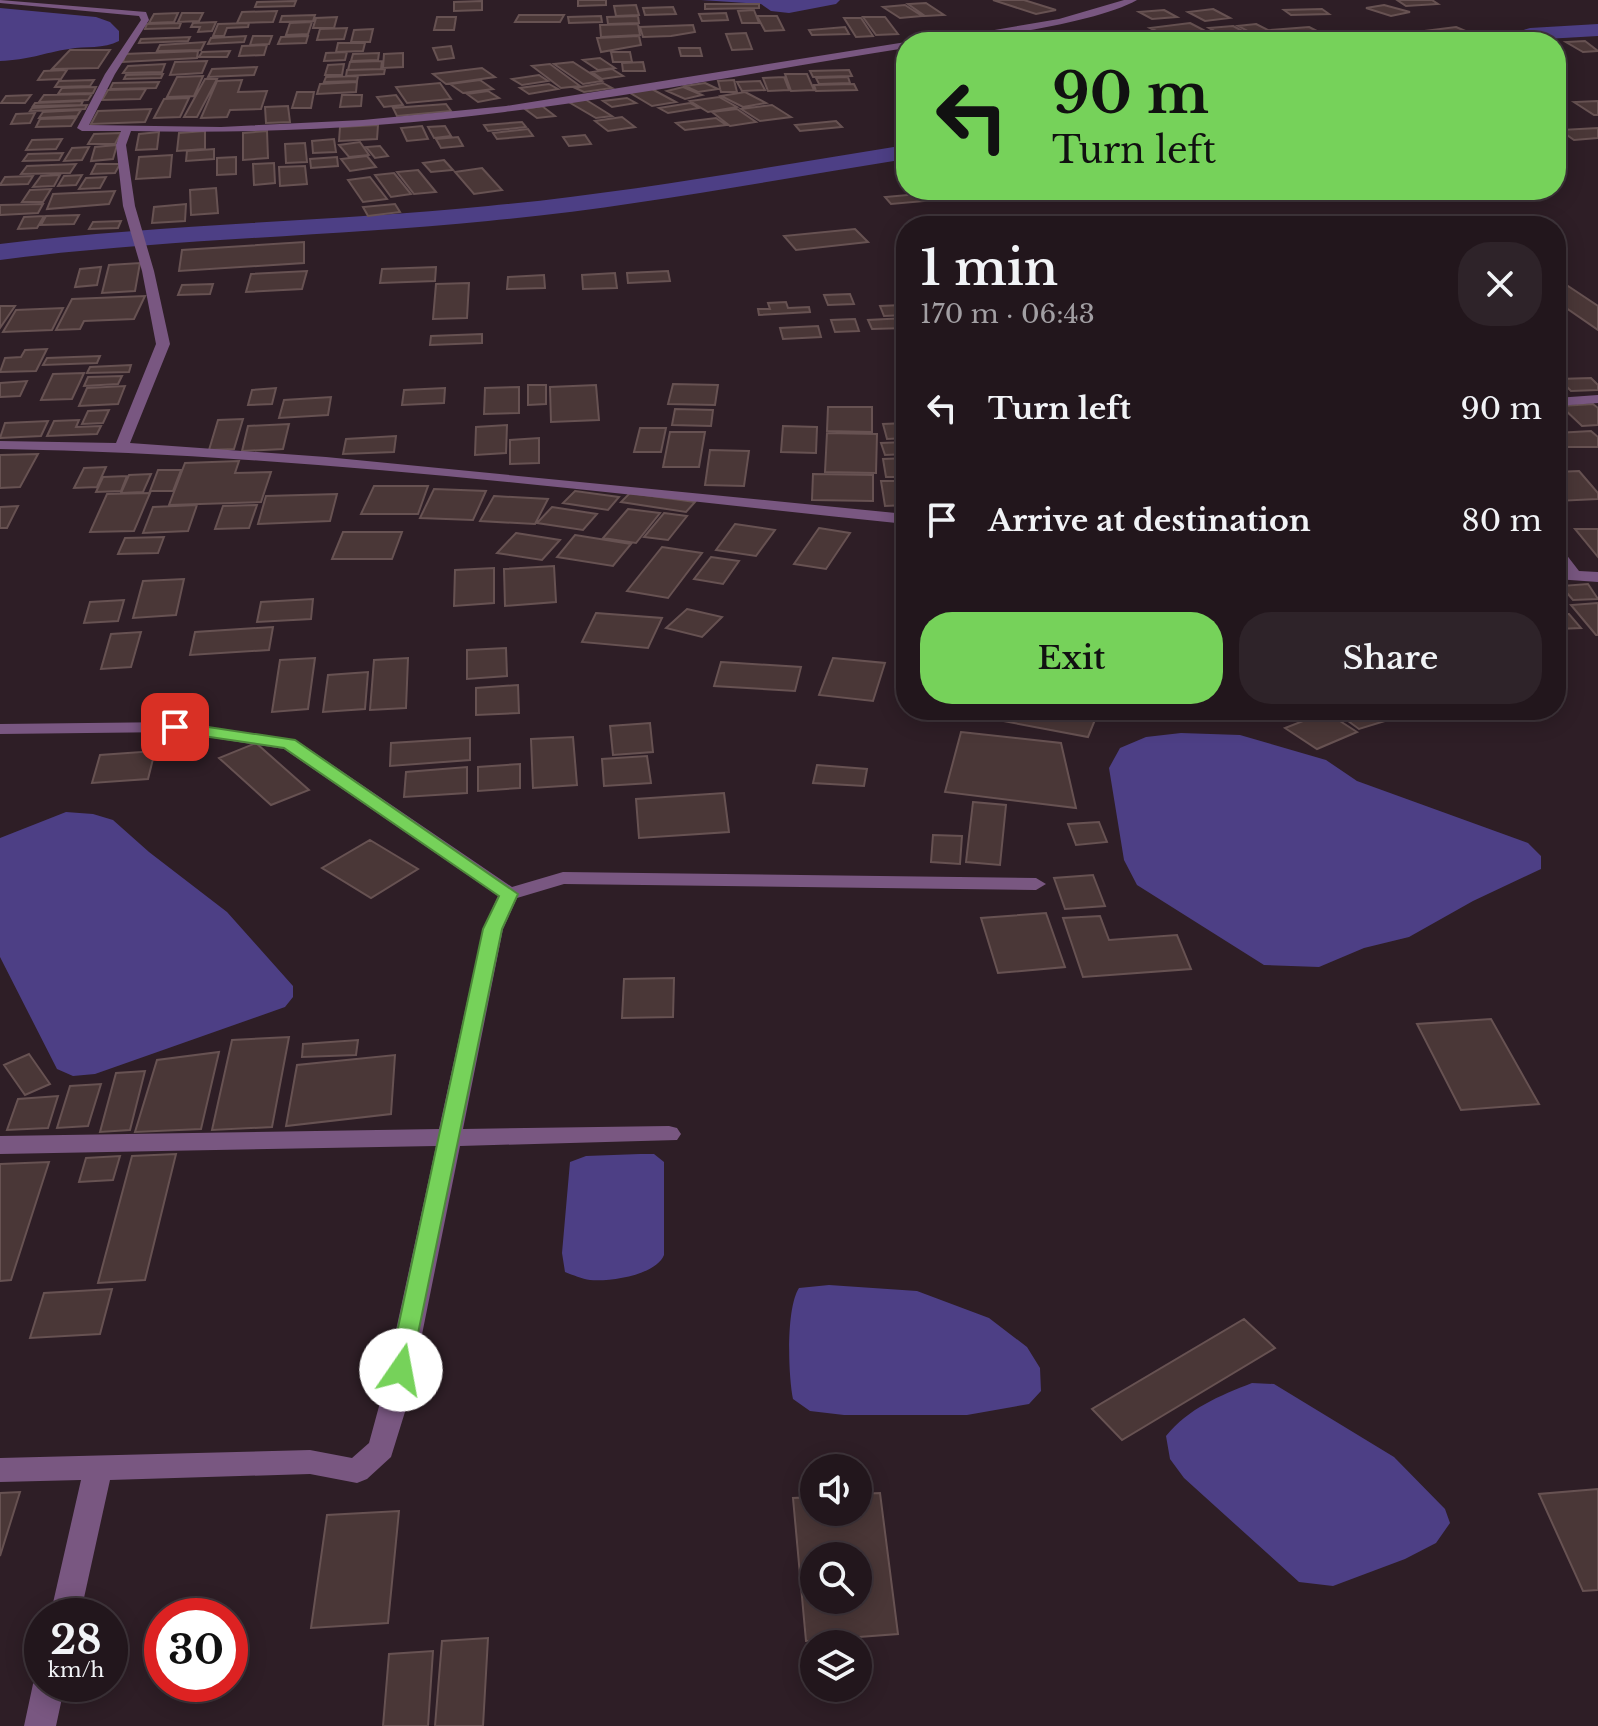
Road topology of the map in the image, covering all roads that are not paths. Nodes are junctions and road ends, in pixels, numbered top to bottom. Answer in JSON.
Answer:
{"nodes":[{"id":1,"x":0,"y":0,"type":"edge"},
{"id":2,"x":1133,"y":0,"type":"edge"},
{"id":3,"x":991,"y":32,"type":"edge"},
{"id":4,"x":896,"y":47,"type":"edge"},
{"id":5,"x":127,"y":128,"type":"junction"},
{"id":6,"x":1598,"y":399,"type":"edge"},
{"id":7,"x":1566,"y":401,"type":"edge"},
{"id":8,"x":0,"y":445,"type":"edge"},
{"id":9,"x":121,"y":447,"type":"junction"},
{"id":10,"x":896,"y":518,"type":"edge"},
{"id":11,"x":1566,"y":565,"type":"edge"},
{"id":12,"x":1566,"y":575,"type":"edge"},
{"id":13,"x":1574,"y":575,"type":"junction"},
{"id":14,"x":1598,"y":577,"type":"edge"},
{"id":15,"x":0,"y":729,"type":"edge"},
{"id":16,"x":1036,"y":884,"type":"dead end"},
{"id":17,"x":509,"y":894,"type":"junction"},
{"id":18,"x":669,"y":1134,"type":"dead end"},
{"id":19,"x":450,"y":1136,"type":"junction"},
{"id":20,"x":0,"y":1145,"type":"edge"},
{"id":21,"x":98,"y":1468,"type":"junction"},
{"id":22,"x":0,"y":1470,"type":"edge"},
{"id":23,"x":69,"y":1598,"type":"edge"},
{"id":24,"x":45,"y":1702,"type":"edge"},
{"id":25,"x":40,"y":1726,"type":"edge"}],
"edges":[{"from":1,"to":5,"type":"street"},
{"from":2,"to":3,"type":"street"},
{"from":4,"to":5,"type":"street"},
{"from":5,"to":9,"type":"street"},
{"from":6,"to":7,"type":"street"},
{"from":8,"to":9,"type":"street"},
{"from":9,"to":10,"type":"street"},
{"from":11,"to":13,"type":"street"},
{"from":12,"to":13,"type":"street"},
{"from":13,"to":14,"type":"street"},
{"from":15,"to":17,"type":"street"},
{"from":16,"to":17,"type":"street"},
{"from":17,"to":19,"type":"street"},
{"from":18,"to":19,"type":"street"},
{"from":19,"to":20,"type":"street"},
{"from":19,"to":21,"type":"street"},
{"from":21,"to":22,"type":"street"},
{"from":21,"to":23,"type":"street"},
{"from":24,"to":25,"type":"street"}]}
